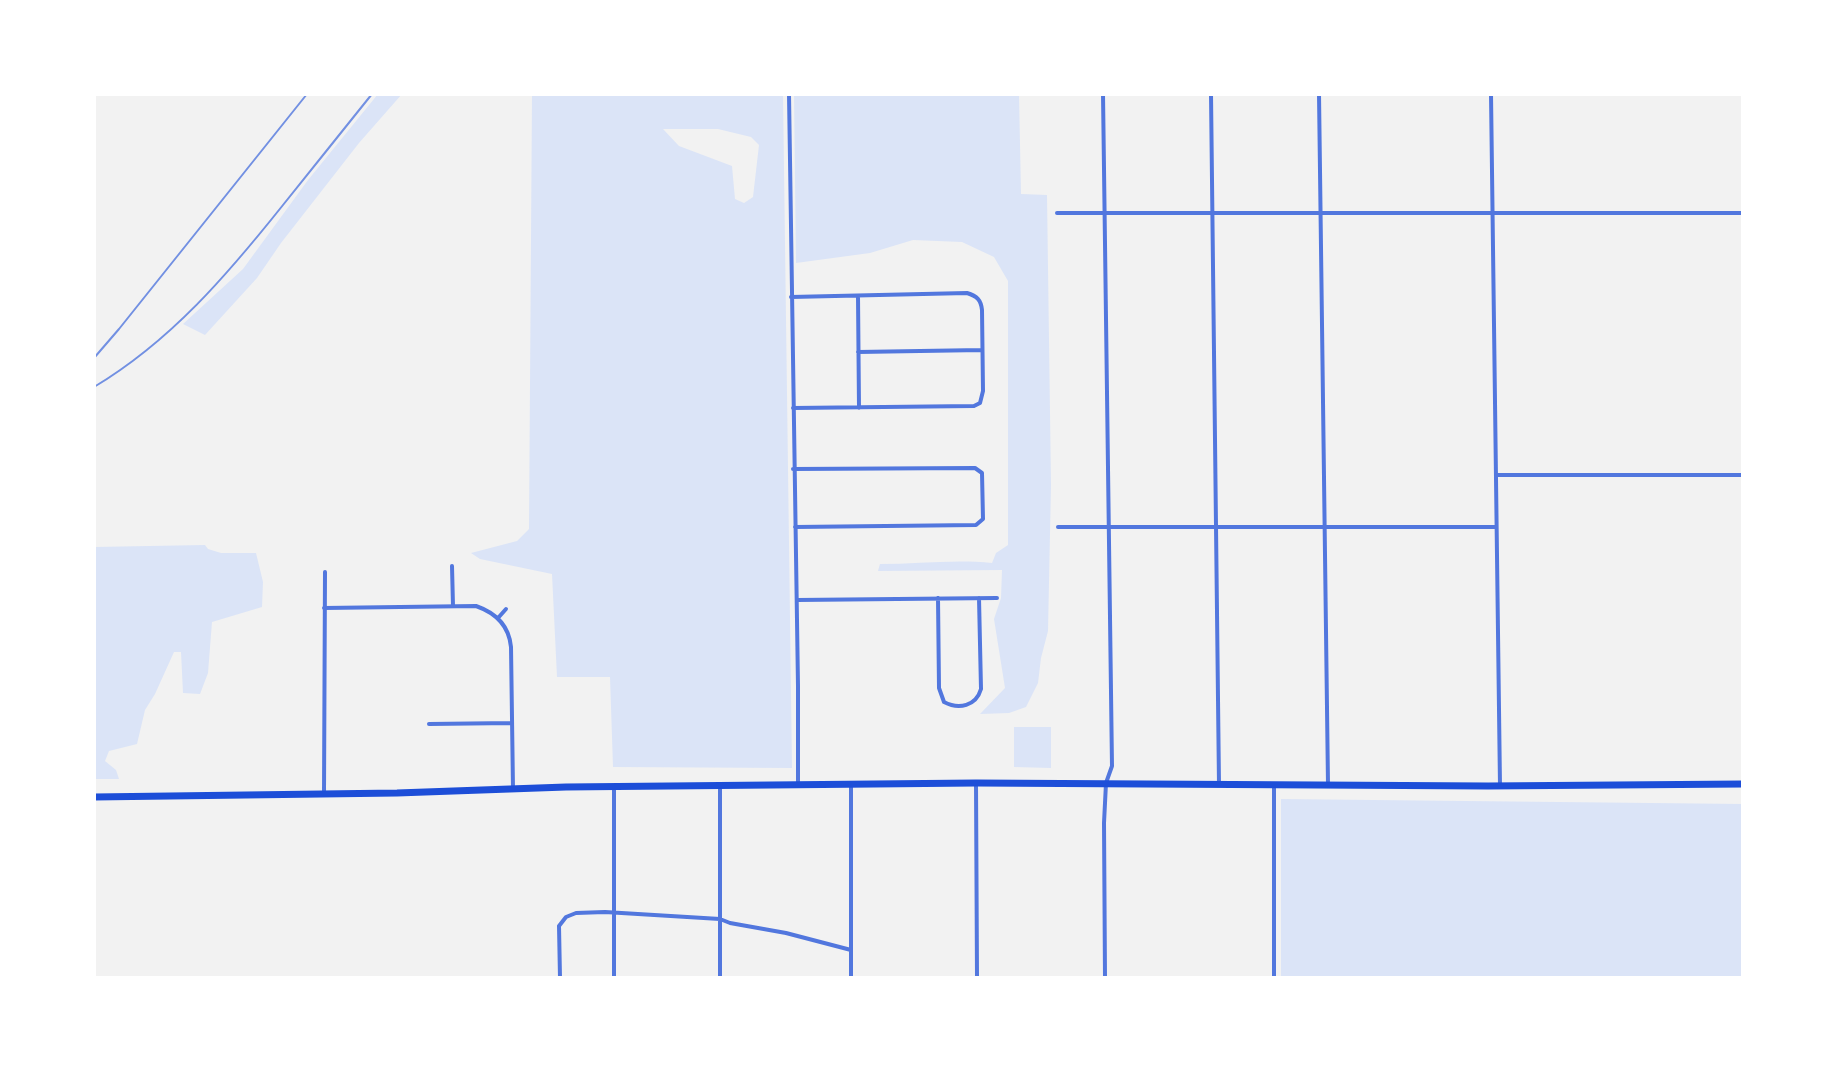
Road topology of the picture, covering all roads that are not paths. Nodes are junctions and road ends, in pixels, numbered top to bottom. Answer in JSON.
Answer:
{"nodes":[{"id":1,"x":789,"y":94,"type":"edge"},
{"id":2,"x":1103,"y":94,"type":"edge"},
{"id":3,"x":1211,"y":94,"type":"edge"},
{"id":4,"x":1319,"y":94,"type":"edge"},
{"id":5,"x":1491,"y":94,"type":"edge"},
{"id":6,"x":1057,"y":213,"type":"dead end"},
{"id":7,"x":1105,"y":213,"type":"junction"},
{"id":8,"x":1212,"y":213,"type":"junction"},
{"id":9,"x":1320,"y":213,"type":"junction"},
{"id":10,"x":1492,"y":213,"type":"junction"},
{"id":11,"x":1743,"y":213,"type":"edge"},
{"id":12,"x":858,"y":296,"type":"junction"},
{"id":13,"x":791,"y":297,"type":"junction"},
{"id":14,"x":982,"y":350,"type":"junction"},
{"id":15,"x":858,"y":352,"type":"junction"},
{"id":16,"x":792,"y":408,"type":"junction"},
{"id":17,"x":859,"y":408,"type":"junction"},
{"id":18,"x":793,"y":469,"type":"junction"},
{"id":19,"x":1496,"y":475,"type":"junction"},
{"id":20,"x":1743,"y":475,"type":"edge"},
{"id":21,"x":1110,"y":526,"type":"junction"},
{"id":22,"x":1216,"y":526,"type":"junction"},
{"id":23,"x":1324,"y":526,"type":"junction"},
{"id":24,"x":795,"y":527,"type":"junction"},
{"id":25,"x":1058,"y":527,"type":"dead end"},
{"id":26,"x":1496,"y":527,"type":"junction"},
{"id":27,"x":452,"y":566,"type":"dead end"},
{"id":28,"x":325,"y":572,"type":"dead end"},
{"id":29,"x":938,"y":598,"type":"junction"},
{"id":30,"x":979,"y":598,"type":"junction"},
{"id":31,"x":997,"y":598,"type":"dead end"},
{"id":32,"x":797,"y":600,"type":"junction"},
{"id":33,"x":453,"y":606,"type":"junction"},
{"id":34,"x":324,"y":608,"type":"junction"},
{"id":35,"x":506,"y":609,"type":"dead end"},
{"id":36,"x":498,"y":618,"type":"junction"},
{"id":37,"x":512,"y":723,"type":"junction"},
{"id":38,"x":429,"y":724,"type":"dead end"},
{"id":39,"x":976,"y":783,"type":"junction"},
{"id":40,"x":1106,"y":783,"type":"junction"},
{"id":41,"x":851,"y":784,"type":"junction"},
{"id":42,"x":1219,"y":784,"type":"junction"},
{"id":43,"x":1743,"y":784,"type":"edge"},
{"id":44,"x":798,"y":785,"type":"junction"},
{"id":45,"x":1274,"y":785,"type":"junction"},
{"id":46,"x":720,"y":786,"type":"junction"},
{"id":47,"x":1328,"y":786,"type":"junction"},
{"id":48,"x":1500,"y":786,"type":"junction"},
{"id":49,"x":614,"y":787,"type":"junction"},
{"id":50,"x":513,"y":789,"type":"junction"},
{"id":51,"x":324,"y":793,"type":"junction"},
{"id":52,"x":94,"y":797,"type":"edge"},
{"id":53,"x":614,"y":913,"type":"junction"},
{"id":54,"x":720,"y":919,"type":"junction"},
{"id":55,"x":851,"y":950,"type":"junction"},
{"id":56,"x":560,"y":978,"type":"edge"},
{"id":57,"x":614,"y":978,"type":"edge"},
{"id":58,"x":720,"y":978,"type":"edge"},
{"id":59,"x":851,"y":978,"type":"edge"},
{"id":60,"x":977,"y":978,"type":"edge"},
{"id":61,"x":1105,"y":978,"type":"edge"},
{"id":62,"x":1274,"y":978,"type":"edge"}],
"edges":[{"from":1,"to":13,"type":"street"},
{"from":2,"to":7,"type":"street"},
{"from":3,"to":8,"type":"street"},
{"from":4,"to":9,"type":"street"},
{"from":5,"to":10,"type":"street"},
{"from":6,"to":7,"type":"street"},
{"from":7,"to":8,"type":"street"},
{"from":7,"to":21,"type":"street"},
{"from":8,"to":9,"type":"street"},
{"from":8,"to":22,"type":"street"},
{"from":9,"to":10,"type":"street"},
{"from":9,"to":23,"type":"street"},
{"from":10,"to":11,"type":"street"},
{"from":10,"to":19,"type":"street"},
{"from":12,"to":13,"type":"street"},
{"from":12,"to":14,"type":"street"},
{"from":12,"to":15,"type":"street"},
{"from":13,"to":16,"type":"street"},
{"from":14,"to":15,"type":"street"},
{"from":14,"to":17,"type":"street"},
{"from":15,"to":17,"type":"street"},
{"from":16,"to":17,"type":"street"},
{"from":16,"to":18,"type":"street"},
{"from":18,"to":24,"type":"street"},
{"from":18,"to":24,"type":"street"},
{"from":19,"to":20,"type":"street"},
{"from":19,"to":26,"type":"street"},
{"from":21,"to":22,"type":"street"},
{"from":21,"to":25,"type":"street"},
{"from":21,"to":40,"type":"street"},
{"from":22,"to":23,"type":"street"},
{"from":22,"to":42,"type":"street"},
{"from":23,"to":26,"type":"street"},
{"from":23,"to":47,"type":"street"},
{"from":24,"to":32,"type":"street"},
{"from":26,"to":48,"type":"street"},
{"from":27,"to":33,"type":"street"},
{"from":28,"to":34,"type":"street"},
{"from":29,"to":30,"type":"street"},
{"from":29,"to":30,"type":"street"},
{"from":29,"to":32,"type":"street"},
{"from":30,"to":31,"type":"street"},
{"from":32,"to":44,"type":"street"},
{"from":33,"to":34,"type":"street"},
{"from":33,"to":36,"type":"street"},
{"from":34,"to":51,"type":"street"},
{"from":35,"to":36,"type":"street"},
{"from":36,"to":37,"type":"street"},
{"from":37,"to":38,"type":"street"},
{"from":37,"to":50,"type":"street"},
{"from":39,"to":40,"type":"main road"},
{"from":39,"to":41,"type":"main road"},
{"from":39,"to":60,"type":"street"},
{"from":40,"to":42,"type":"main road"},
{"from":40,"to":61,"type":"street"},
{"from":41,"to":44,"type":"main road"},
{"from":41,"to":55,"type":"street"},
{"from":42,"to":45,"type":"main road"},
{"from":43,"to":48,"type":"main road"},
{"from":44,"to":46,"type":"main road"},
{"from":45,"to":47,"type":"main road"},
{"from":45,"to":62,"type":"street"},
{"from":46,"to":49,"type":"main road"},
{"from":46,"to":54,"type":"street"},
{"from":47,"to":48,"type":"main road"},
{"from":49,"to":50,"type":"main road"},
{"from":49,"to":53,"type":"street"},
{"from":50,"to":51,"type":"main road"},
{"from":51,"to":52,"type":"main road"},
{"from":53,"to":54,"type":"street"},
{"from":53,"to":56,"type":"street"},
{"from":53,"to":57,"type":"street"},
{"from":54,"to":55,"type":"street"},
{"from":54,"to":58,"type":"street"},
{"from":55,"to":59,"type":"street"}]}
